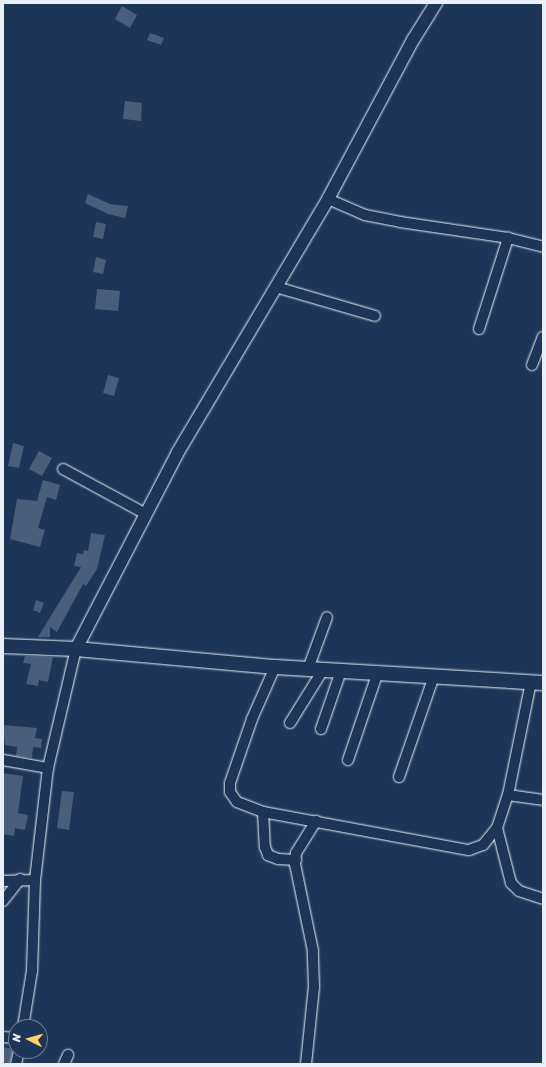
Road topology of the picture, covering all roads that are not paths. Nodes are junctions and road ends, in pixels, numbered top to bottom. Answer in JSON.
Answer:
{"nodes":[{"id":1,"x":436,"y":3,"type":"edge"},
{"id":2,"x":328,"y":199,"type":"junction"},
{"id":3,"x":508,"y":238,"type":"junction"},
{"id":4,"x":543,"y":247,"type":"edge"},
{"id":5,"x":276,"y":287,"type":"junction"},
{"id":6,"x":375,"y":316,"type":"dead end"},
{"id":7,"x":479,"y":329,"type":"dead end"},
{"id":8,"x":543,"y":337,"type":"edge"},
{"id":9,"x":532,"y":365,"type":"dead end"},
{"id":10,"x":63,"y":469,"type":"dead end"},
{"id":11,"x":146,"y":514,"type":"junction"},
{"id":12,"x":328,"y":617,"type":"dead end"},
{"id":13,"x":3,"y":646,"type":"edge"},
{"id":14,"x":76,"y":649,"type":"junction"},
{"id":15,"x":275,"y":667,"type":"junction"},
{"id":16,"x":308,"y":669,"type":"junction"},
{"id":17,"x":323,"y":670,"type":"junction"},
{"id":18,"x":342,"y":671,"type":"junction"},
{"id":19,"x":378,"y":672,"type":"junction"},
{"id":20,"x":434,"y":676,"type":"junction"},
{"id":21,"x":537,"y":682,"type":"edge"},
{"id":22,"x":290,"y":723,"type":"dead end"},
{"id":23,"x":321,"y":729,"type":"dead end"},
{"id":24,"x":3,"y":760,"type":"edge"},
{"id":25,"x":348,"y":760,"type":"dead end"},
{"id":26,"x":48,"y":768,"type":"junction"},
{"id":27,"x":399,"y":777,"type":"dead end"},
{"id":28,"x":508,"y":794,"type":"junction"},
{"id":29,"x":543,"y":800,"type":"edge"},
{"id":30,"x":263,"y":812,"type":"junction"},
{"id":31,"x":316,"y":821,"type":"junction"},
{"id":32,"x":497,"y":828,"type":"junction"},
{"id":33,"x":296,"y":860,"type":"junction"},
{"id":34,"x":20,"y":879,"type":"junction"},
{"id":35,"x":35,"y":880,"type":"junction"},
{"id":36,"x":3,"y":881,"type":"edge"},
{"id":37,"x":543,"y":898,"type":"edge"},
{"id":38,"x":3,"y":901,"type":"edge"},
{"id":39,"x":24,"y":1019,"type":"edge"},
{"id":40,"x":306,"y":1064,"type":"edge"}],
"edges":[{"from":1,"to":2,"type":"street"},
{"from":2,"to":3,"type":"street"},
{"from":2,"to":5,"type":"street"},
{"from":3,"to":4,"type":"street"},
{"from":3,"to":7,"type":"street"},
{"from":5,"to":6,"type":"street"},
{"from":5,"to":11,"type":"street"},
{"from":8,"to":9,"type":"street"},
{"from":10,"to":11,"type":"street"},
{"from":11,"to":14,"type":"street"},
{"from":12,"to":16,"type":"street"},
{"from":13,"to":14,"type":"main road"},
{"from":14,"to":15,"type":"main road"},
{"from":14,"to":26,"type":"street"},
{"from":15,"to":16,"type":"main road"},
{"from":15,"to":30,"type":"street"},
{"from":16,"to":17,"type":"main road"},
{"from":17,"to":18,"type":"main road"},
{"from":17,"to":22,"type":"street"},
{"from":18,"to":19,"type":"main road"},
{"from":18,"to":23,"type":"street"},
{"from":19,"to":20,"type":"main road"},
{"from":19,"to":25,"type":"street"},
{"from":20,"to":21,"type":"main road"},
{"from":20,"to":27,"type":"street"},
{"from":21,"to":28,"type":"street"},
{"from":24,"to":26,"type":"street"},
{"from":26,"to":35,"type":"street"},
{"from":28,"to":29,"type":"street"},
{"from":28,"to":32,"type":"street"},
{"from":30,"to":31,"type":"street"},
{"from":30,"to":33,"type":"street"},
{"from":31,"to":32,"type":"street"},
{"from":31,"to":33,"type":"street"},
{"from":32,"to":37,"type":"street"},
{"from":33,"to":40,"type":"street"},
{"from":34,"to":35,"type":"street"},
{"from":34,"to":36,"type":"street"},
{"from":34,"to":38,"type":"street"},
{"from":35,"to":39,"type":"street"}]}
